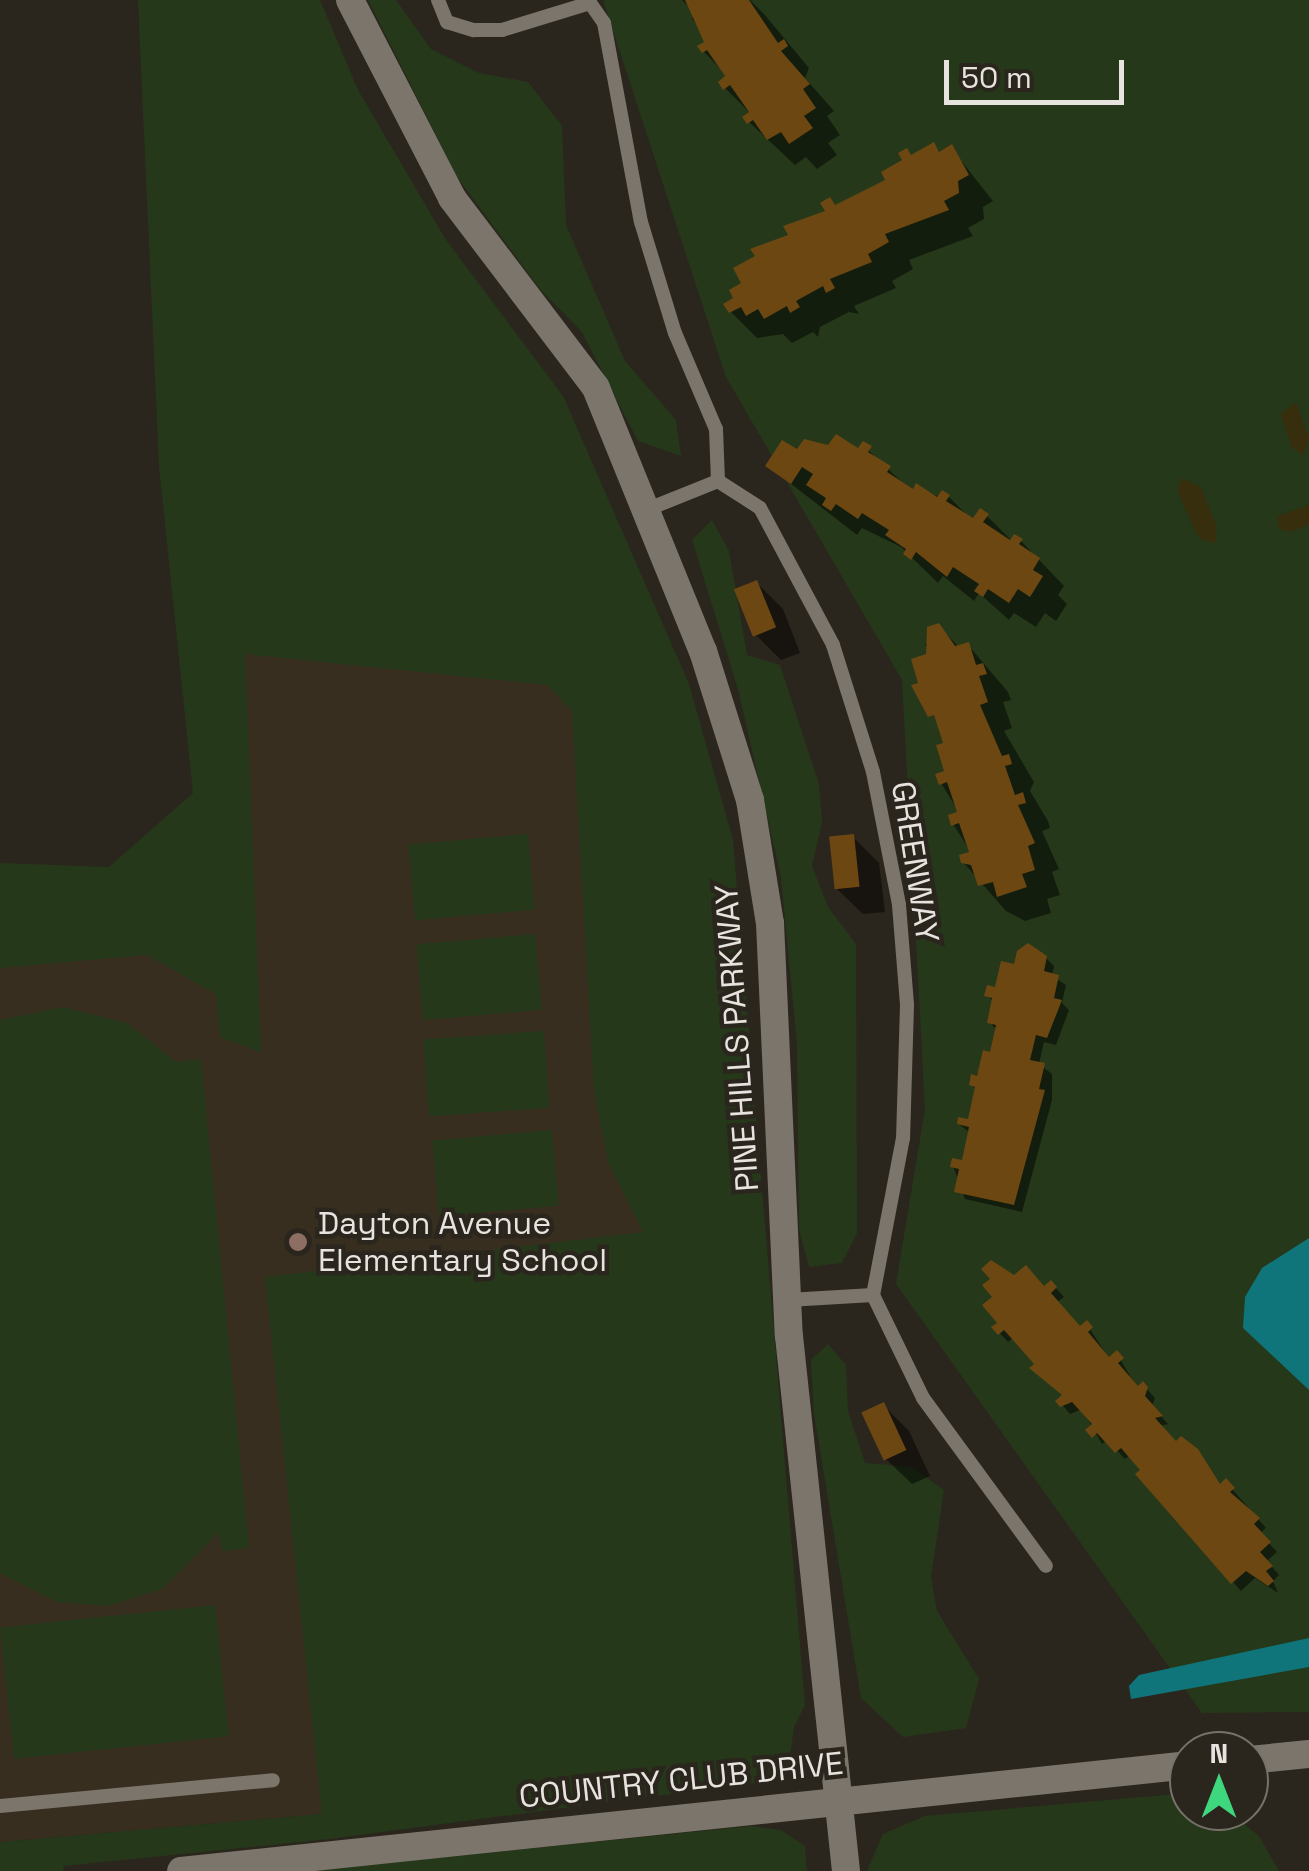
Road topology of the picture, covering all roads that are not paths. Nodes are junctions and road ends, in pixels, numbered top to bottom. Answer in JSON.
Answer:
{"nodes":[{"id":1,"x":350,"y":0,"type":"edge"},
{"id":2,"x":438,"y":0,"type":"edge"},
{"id":3,"x":589,"y":1,"type":"edge"},
{"id":4,"x":718,"y":481,"type":"junction"},
{"id":5,"x":646,"y":510,"type":"junction"},
{"id":6,"x":873,"y":1296,"type":"junction"},
{"id":7,"x":788,"y":1300,"type":"junction"},
{"id":8,"x":1046,"y":1566,"type":"dead end"},
{"id":9,"x":1309,"y":1754,"type":"edge"},
{"id":10,"x":1269,"y":1758,"type":"edge"},
{"id":11,"x":1169,"y":1767,"type":"edge"},
{"id":12,"x":273,"y":1780,"type":"dead end"},
{"id":13,"x":840,"y":1797,"type":"junction"},
{"id":14,"x":0,"y":1806,"type":"edge"},
{"id":15,"x":181,"y":1871,"type":"edge"},
{"id":16,"x":846,"y":1871,"type":"edge"}],
"edges":[{"from":1,"to":5,"type":"street","name":"PINE HILLS PARKWAY"},
{"from":2,"to":3,"type":"lane"},
{"from":3,"to":4,"type":"lane"},
{"from":4,"to":5,"type":"lane"},
{"from":4,"to":6,"type":"lane","name":"GREENWAY"},
{"from":5,"to":7,"type":"street","name":"PINE HILLS PARKWAY"},
{"from":6,"to":7,"type":"lane"},
{"from":6,"to":8,"type":"lane"},
{"from":7,"to":13,"type":"street","name":"PINE HILLS PARKWAY"},
{"from":9,"to":10,"type":"street"},
{"from":11,"to":13,"type":"street","name":"COUNTRY CLUB DRIVE"},
{"from":12,"to":14,"type":"lane"},
{"from":13,"to":15,"type":"street","name":"COUNTRY CLUB DRIVE"},
{"from":13,"to":16,"type":"street","name":"PINE HILLS PARKWAY"}]}
